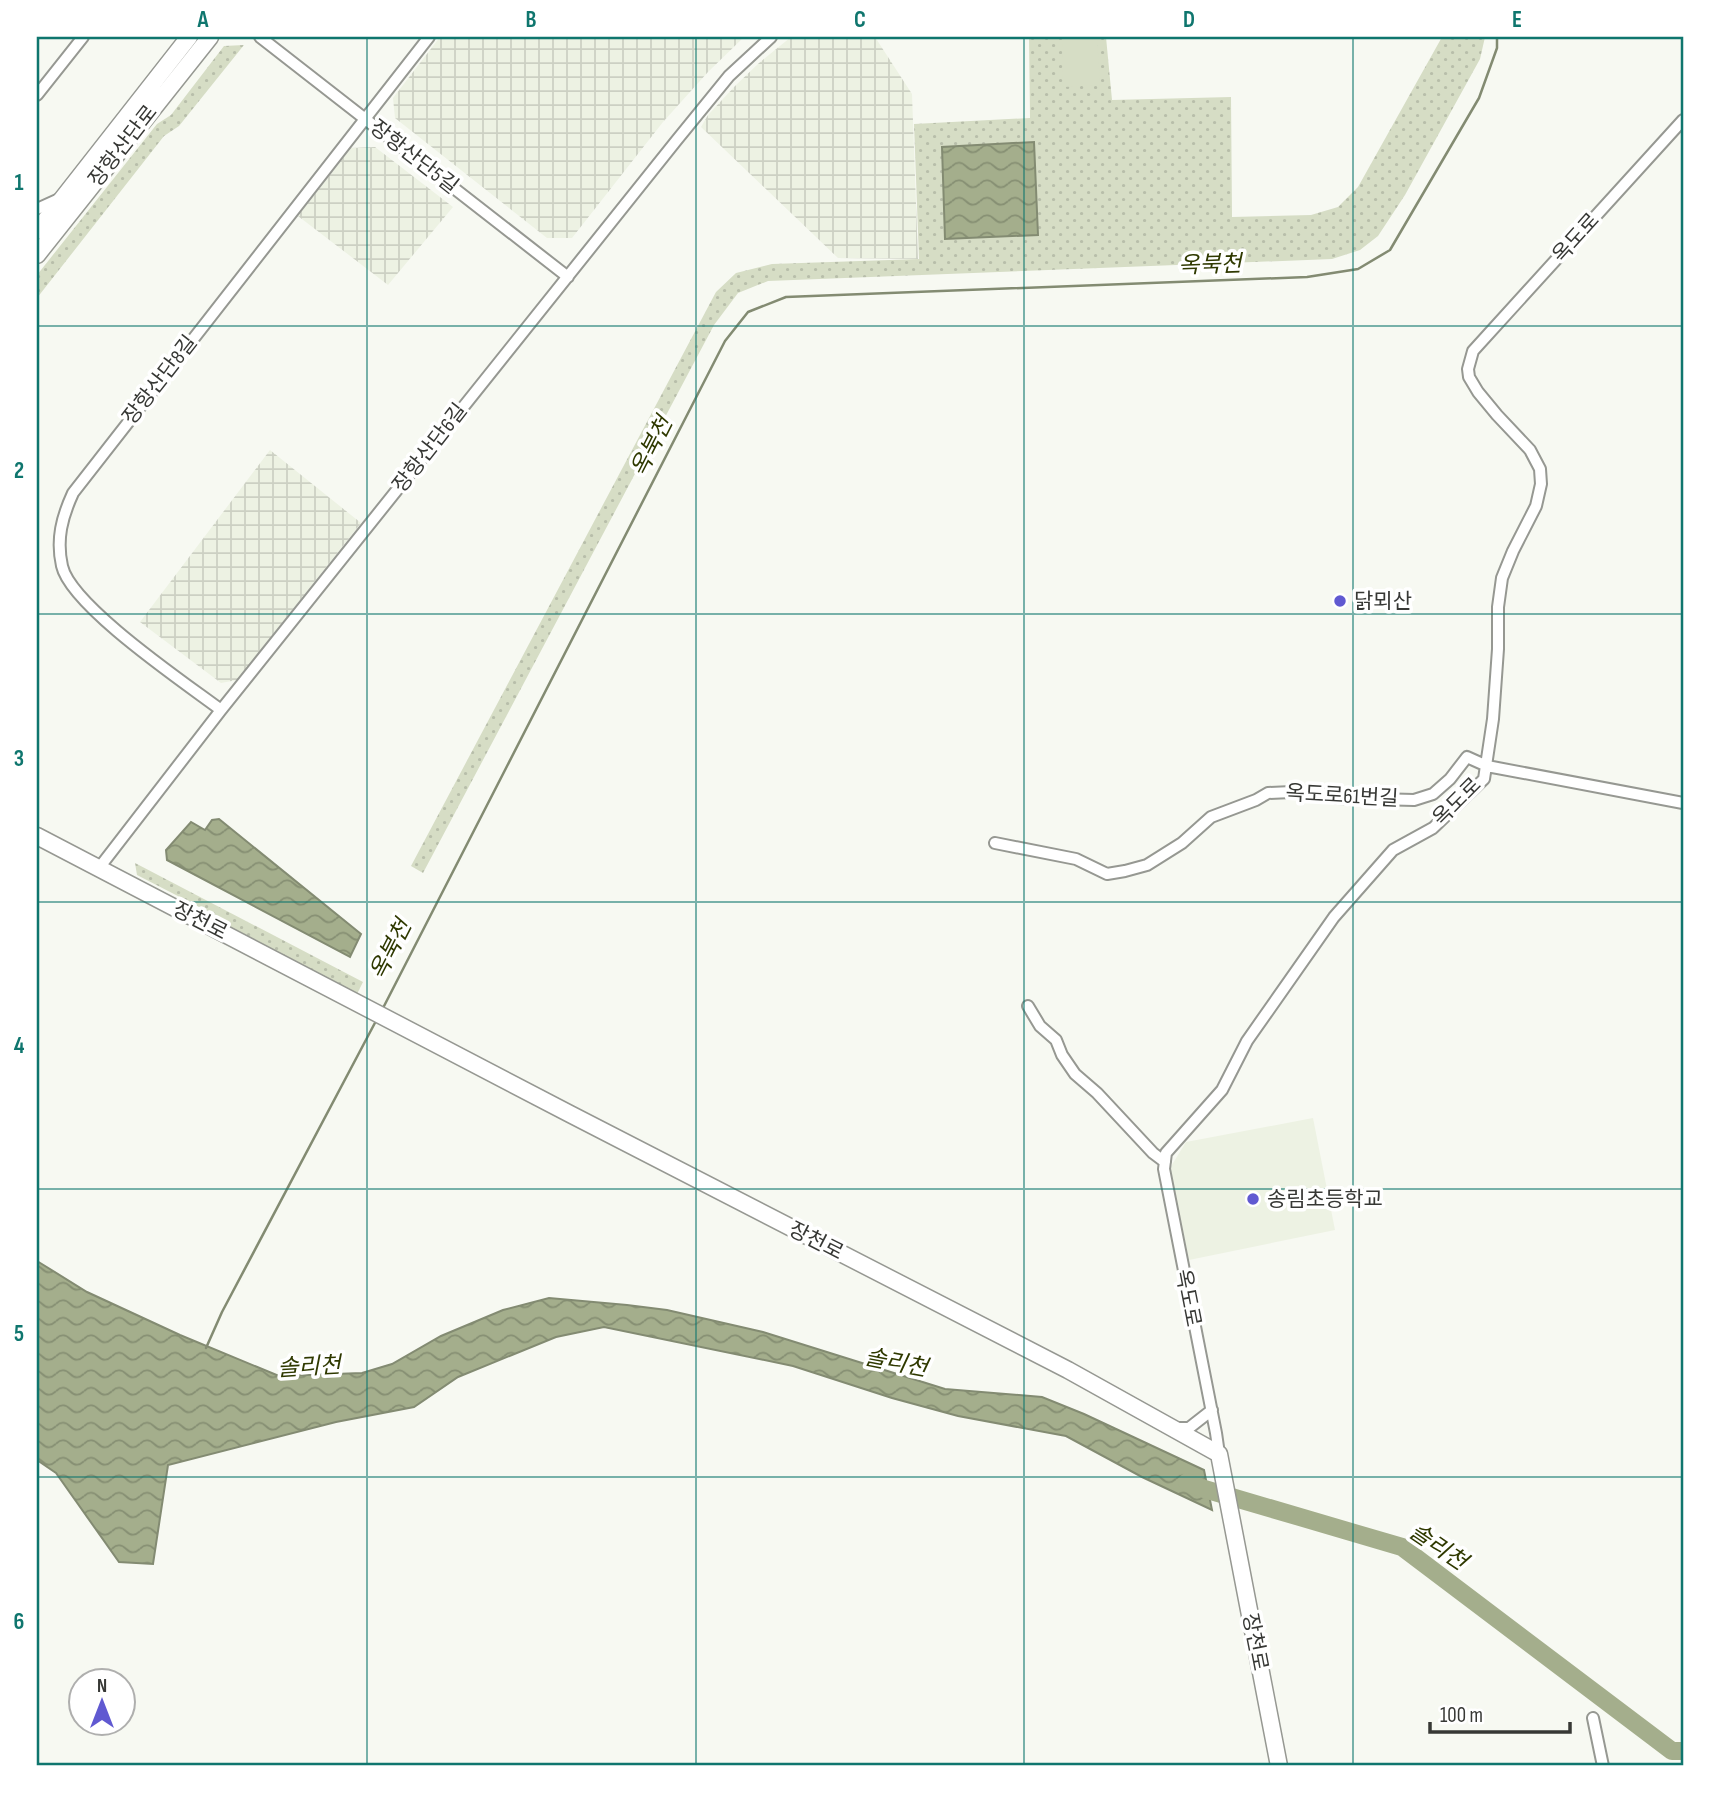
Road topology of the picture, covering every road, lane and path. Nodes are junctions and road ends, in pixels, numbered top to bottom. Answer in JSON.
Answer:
{"nodes":[{"id":1,"x":83,"y":37,"type":"edge"},
{"id":2,"x":190,"y":37,"type":"edge"},
{"id":3,"x":209,"y":37,"type":"edge"},
{"id":4,"x":260,"y":37,"type":"edge"},
{"id":5,"x":429,"y":37,"type":"edge"},
{"id":6,"x":771,"y":37,"type":"edge"},
{"id":7,"x":37,"y":95,"type":"edge"},
{"id":8,"x":365,"y":118,"type":"junction"},
{"id":9,"x":1683,"y":120,"type":"edge"},
{"id":10,"x":65,"y":196,"type":"junction"},
{"id":11,"x":37,"y":209,"type":"edge"},
{"id":12,"x":37,"y":231,"type":"edge"},
{"id":13,"x":37,"y":255,"type":"edge"},
{"id":14,"x":568,"y":277,"type":"junction"},
{"id":15,"x":221,"y":710,"type":"junction"},
{"id":16,"x":1487,"y":765,"type":"junction"},
{"id":17,"x":1683,"y":803,"type":"edge"},
{"id":18,"x":37,"y":836,"type":"edge"},
{"id":19,"x":995,"y":843,"type":"dead end"},
{"id":20,"x":99,"y":868,"type":"junction"},
{"id":21,"x":1028,"y":1006,"type":"dead end"},
{"id":22,"x":1165,"y":1163,"type":"junction"},
{"id":23,"x":1212,"y":1410,"type":"junction"},
{"id":24,"x":1172,"y":1428,"type":"junction"},
{"id":25,"x":1219,"y":1454,"type":"junction"},
{"id":26,"x":1593,"y":1718,"type":"dead end"},
{"id":27,"x":1279,"y":1766,"type":"edge"},
{"id":28,"x":1603,"y":1766,"type":"edge"}],
"edges":[{"from":1,"to":7,"type":"street"},
{"from":2,"to":10,"type":"main road","name":"장항산단로"},
{"from":3,"to":13,"type":"main road","name":"장항산단로"},
{"from":4,"to":8,"type":"street","name":"장항산단5길"},
{"from":5,"to":8,"type":"street","name":"장항산단8길"},
{"from":6,"to":14,"type":"street","name":"장항산단6길"},
{"from":8,"to":14,"type":"street","name":"장항산단5길"},
{"from":8,"to":15,"type":"street","name":"장항산단8길"},
{"from":9,"to":16,"type":"street","name":"옥도로"},
{"from":10,"to":11,"type":"street"},
{"from":10,"to":12,"type":"main road","name":"장항산단로"},
{"from":14,"to":15,"type":"street","name":"장항산단6길"},
{"from":15,"to":20,"type":"street","name":"장항산단6길"},
{"from":16,"to":17,"type":"street"},
{"from":16,"to":19,"type":"street","name":"옥도로61번길"},
{"from":16,"to":22,"type":"street","name":"옥도로"},
{"from":18,"to":20,"type":"main road","name":"장천로"},
{"from":20,"to":24,"type":"main road","name":"장천로"},
{"from":21,"to":22,"type":"street"},
{"from":22,"to":23,"type":"street","name":"옥도로"},
{"from":23,"to":24,"type":"street"},
{"from":23,"to":25,"type":"street","name":"옥도로"},
{"from":24,"to":25,"type":"main road","name":"장천로"},
{"from":25,"to":27,"type":"main road","name":"장천로"},
{"from":26,"to":28,"type":"street"}]}
